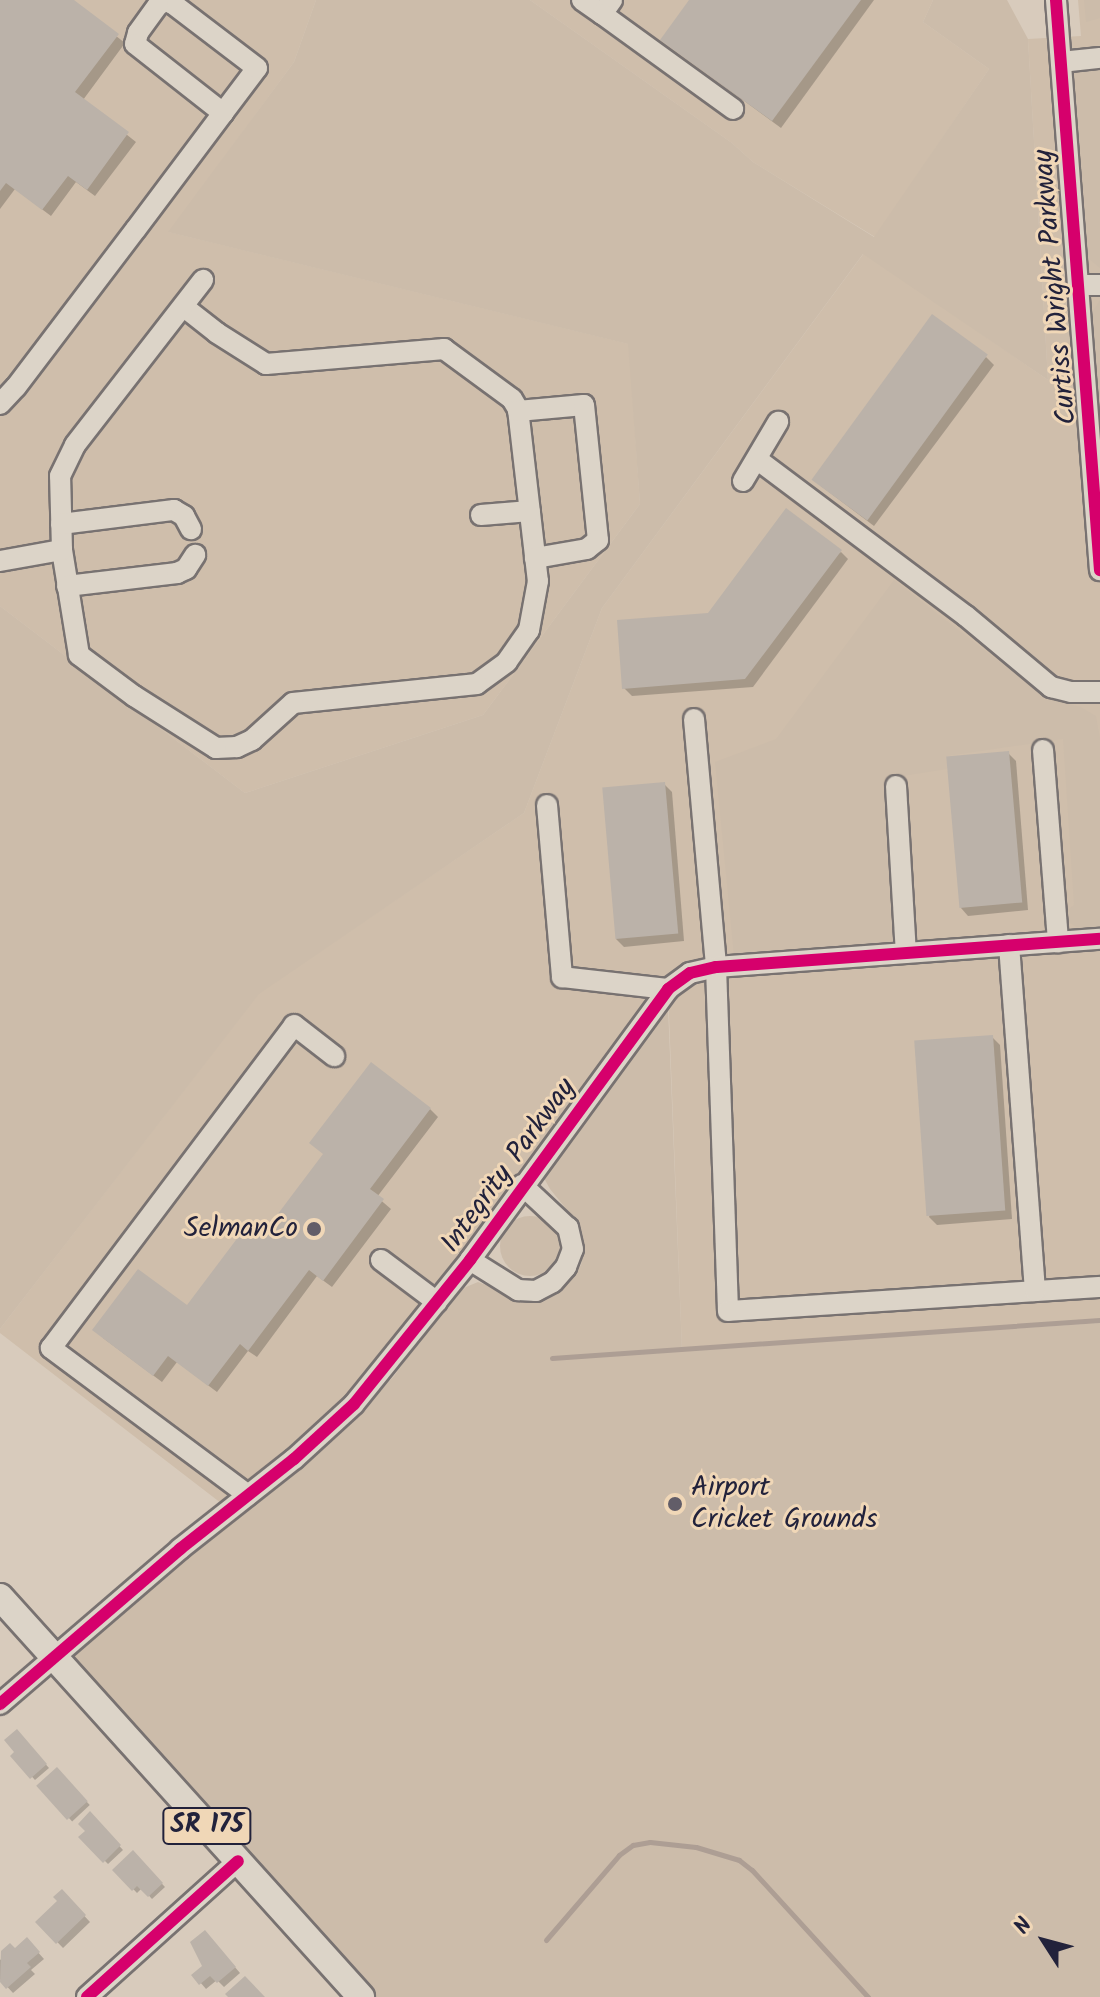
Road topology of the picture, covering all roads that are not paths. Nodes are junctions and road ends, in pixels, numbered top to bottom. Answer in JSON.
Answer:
{"nodes":[{"id":1,"x":582,"y":0,"type":"edge"},
{"id":2,"x":1056,"y":0,"type":"edge"},
{"id":3,"x":607,"y":7,"type":"edge"},
{"id":4,"x":1100,"y":58,"type":"edge"},
{"id":5,"x":1061,"y":62,"type":"junction"},
{"id":6,"x":733,"y":109,"type":"dead end"},
{"id":7,"x":223,"y":113,"type":"junction"},
{"id":8,"x":203,"y":280,"type":"dead end"},
{"id":9,"x":1090,"y":285,"type":"edge"},
{"id":10,"x":184,"y":307,"type":"junction"},
{"id":11,"x":0,"y":404,"type":"edge"},
{"id":12,"x":518,"y":411,"type":"junction"},
{"id":13,"x":778,"y":422,"type":"dead end"},
{"id":14,"x":758,"y":460,"type":"junction"},
{"id":15,"x":743,"y":481,"type":"dead end"},
{"id":16,"x":530,"y":511,"type":"junction"},
{"id":17,"x":481,"y":515,"type":"dead end"},
{"id":18,"x":61,"y":524,"type":"junction"},
{"id":19,"x":191,"y":529,"type":"dead end"},
{"id":20,"x":1099,"y":545,"type":"edge"},
{"id":21,"x":62,"y":550,"type":"junction"},
{"id":22,"x":195,"y":555,"type":"dead end"},
{"id":23,"x":535,"y":558,"type":"junction"},
{"id":24,"x":0,"y":561,"type":"edge"},
{"id":25,"x":1100,"y":570,"type":"edge"},
{"id":26,"x":67,"y":586,"type":"junction"},
{"id":27,"x":1100,"y":692,"type":"edge"},
{"id":28,"x":694,"y":719,"type":"dead end"},
{"id":29,"x":1043,"y":750,"type":"dead end"},
{"id":30,"x":896,"y":786,"type":"dead end"},
{"id":31,"x":547,"y":805,"type":"dead end"},
{"id":32,"x":1100,"y":939,"type":"edge"},
{"id":33,"x":1058,"y":942,"type":"junction"},
{"id":34,"x":1009,"y":945,"type":"junction"},
{"id":35,"x":906,"y":953,"type":"junction"},
{"id":36,"x":716,"y":967,"type":"junction"},
{"id":37,"x":668,"y":989,"type":"junction"},
{"id":38,"x":334,"y":1056,"type":"dead end"},
{"id":39,"x":522,"y":1185,"type":"junction"},
{"id":40,"x":381,"y":1260,"type":"dead end"},
{"id":41,"x":470,"y":1260,"type":"junction"},
{"id":42,"x":1100,"y":1287,"type":"edge"},
{"id":43,"x":1035,"y":1291,"type":"junction"},
{"id":44,"x":437,"y":1302,"type":"junction"},
{"id":45,"x":248,"y":1495,"type":"junction"},
{"id":46,"x":0,"y":1597,"type":"edge"},
{"id":47,"x":54,"y":1655,"type":"junction"},
{"id":48,"x":0,"y":1704,"type":"edge"},
{"id":49,"x":238,"y":1861,"type":"junction"},
{"id":50,"x":87,"y":1997,"type":"edge"},
{"id":51,"x":361,"y":1997,"type":"edge"}],
"edges":[{"from":1,"to":3,"type":"street"},
{"from":2,"to":5,"type":"street","name":"Curtiss Wright Parkway"},
{"from":3,"to":6,"type":"street"},
{"from":4,"to":5,"type":"street"},
{"from":5,"to":9,"type":"street","name":"Curtiss Wright Parkway"},
{"from":7,"to":7,"type":"street"},
{"from":7,"to":11,"type":"street"},
{"from":8,"to":10,"type":"street"},
{"from":9,"to":20,"type":"street","name":"Curtiss Wright Parkway"},
{"from":10,"to":12,"type":"street"},
{"from":10,"to":18,"type":"street"},
{"from":12,"to":16,"type":"street"},
{"from":12,"to":23,"type":"street"},
{"from":13,"to":14,"type":"street"},
{"from":14,"to":15,"type":"street"},
{"from":14,"to":27,"type":"street"},
{"from":16,"to":17,"type":"street"},
{"from":16,"to":23,"type":"street"},
{"from":18,"to":19,"type":"street"},
{"from":18,"to":21,"type":"street"},
{"from":20,"to":25,"type":"street","name":"Curtiss Wright Parkway"},
{"from":21,"to":24,"type":"street"},
{"from":21,"to":26,"type":"street"},
{"from":22,"to":26,"type":"street"},
{"from":23,"to":26,"type":"street"},
{"from":28,"to":36,"type":"street"},
{"from":29,"to":33,"type":"street"},
{"from":30,"to":35,"type":"street"},
{"from":31,"to":37,"type":"street"},
{"from":32,"to":33,"type":"street","name":"Integrity Parkway"},
{"from":33,"to":34,"type":"street","name":"Integrity Parkway"},
{"from":34,"to":35,"type":"street","name":"Integrity Parkway"},
{"from":34,"to":43,"type":"street"},
{"from":35,"to":36,"type":"street","name":"Integrity Parkway"},
{"from":36,"to":37,"type":"street","name":"Integrity Parkway"},
{"from":36,"to":43,"type":"street"},
{"from":37,"to":39,"type":"street","name":"Integrity Parkway"},
{"from":38,"to":45,"type":"street"},
{"from":39,"to":41,"type":"street","name":"Integrity Parkway"},
{"from":39,"to":41,"type":"street"},
{"from":40,"to":44,"type":"street"},
{"from":41,"to":44,"type":"street","name":"Integrity Parkway"},
{"from":42,"to":43,"type":"street"},
{"from":44,"to":45,"type":"street","name":"Integrity Parkway"},
{"from":45,"to":47,"type":"street","name":"Integrity Parkway"},
{"from":46,"to":47,"type":"main road","number":"SR 175"},
{"from":47,"to":48,"type":"street","name":"Integrity Parkway"},
{"from":47,"to":49,"type":"main road","number":"SR 175"},
{"from":49,"to":50,"type":"street"},
{"from":49,"to":51,"type":"main road","number":"SR 175"}]}
